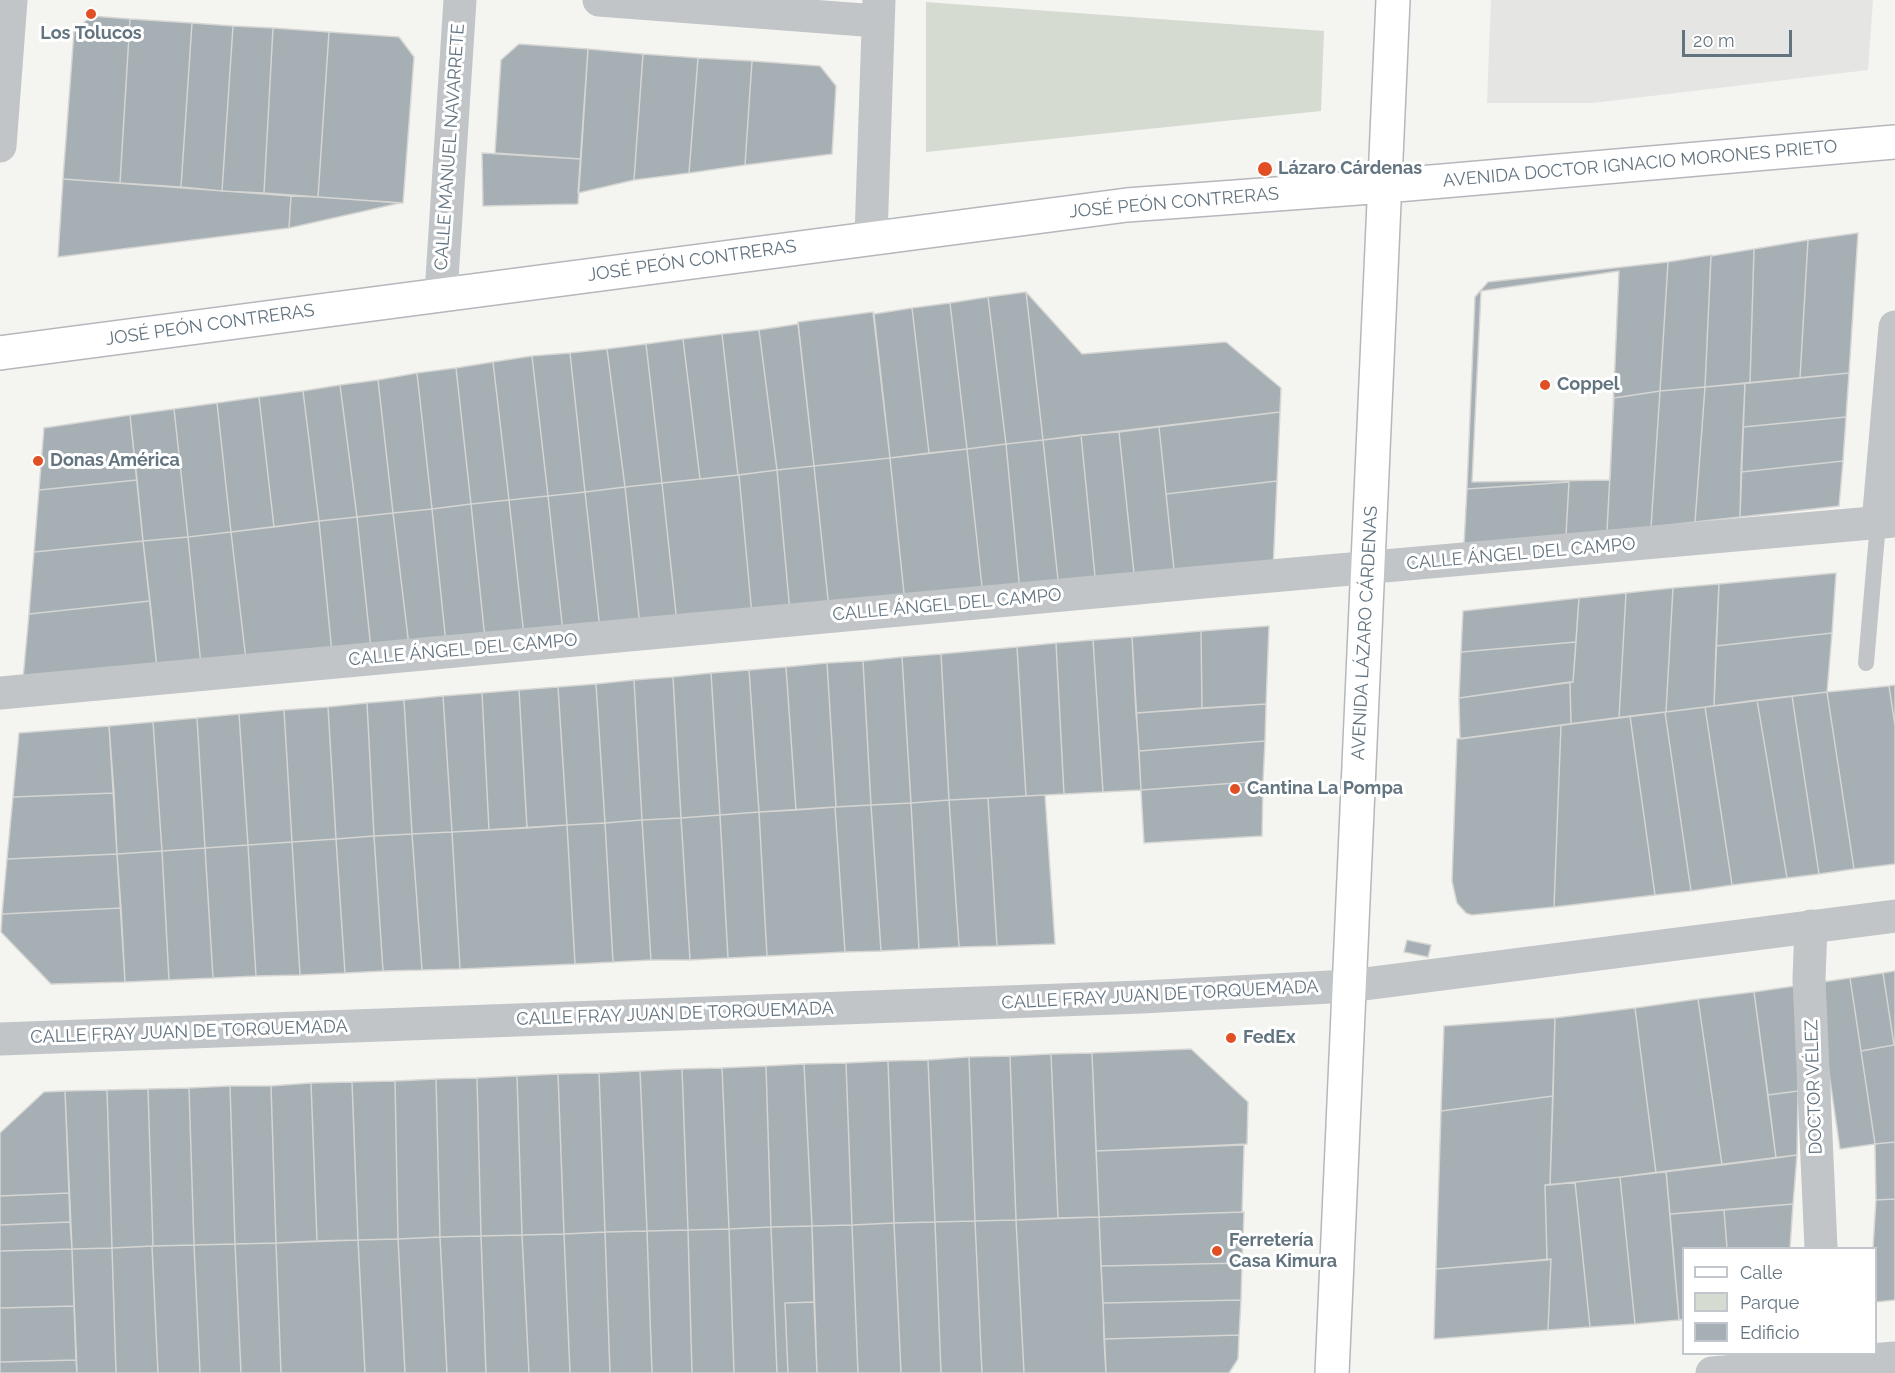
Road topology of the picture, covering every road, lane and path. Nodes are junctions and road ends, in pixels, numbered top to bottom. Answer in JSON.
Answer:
{"nodes":[{"id":1,"x":10,"y":0,"type":"edge"},
{"id":2,"x":460,"y":0,"type":"edge"},
{"id":3,"x":599,"y":0,"type":"edge"},
{"id":4,"x":1393,"y":0,"type":"edge"},
{"id":5,"x":878,"y":10,"type":"edge"},
{"id":6,"x":1895,"y":142,"type":"edge"},
{"id":7,"x":0,"y":146,"type":"edge"},
{"id":8,"x":1385,"y":186,"type":"junction"},
{"id":9,"x":871,"y":237,"type":"junction"},
{"id":10,"x":441,"y":294,"type":"junction"},
{"id":11,"x":1895,"y":327,"type":"edge"},
{"id":12,"x":0,"y":353,"type":"edge"},
{"id":13,"x":1887,"y":522,"type":"edge"},
{"id":14,"x":1368,"y":567,"type":"junction"},
{"id":15,"x":1866,"y":663,"type":"dead end"},
{"id":16,"x":0,"y":693,"type":"edge"},
{"id":17,"x":1895,"y":916,"type":"edge"},
{"id":18,"x":1811,"y":926,"type":"junction"},
{"id":19,"x":1349,"y":986,"type":"junction"},
{"id":20,"x":0,"y":1039,"type":"edge"},
{"id":21,"x":1821,"y":1247,"type":"edge"},
{"id":22,"x":1895,"y":1358,"type":"edge"},
{"id":23,"x":1826,"y":1364,"type":"edge"},
{"id":24,"x":1332,"y":1373,"type":"edge"},
{"id":25,"x":1712,"y":1373,"type":"edge"}],
"edges":[{"from":1,"to":7,"type":"street"},
{"from":2,"to":10,"type":"street","name":"CALLE MANUEL NAVARRETE"},
{"from":3,"to":5,"type":"street"},
{"from":4,"to":8,"type":"main road","name":"AVENIDA LÁZARO CÁRDENAS"},
{"from":5,"to":9,"type":"street"},
{"from":6,"to":8,"type":"main road","name":"AVENIDA DOCTOR IGNACIO MORONES PRIETO"},
{"from":8,"to":9,"type":"main road","name":"JOSÉ PEÓN CONTRERAS"},
{"from":8,"to":14,"type":"main road","name":"AVENIDA LÁZARO CÁRDENAS"},
{"from":9,"to":10,"type":"main road","name":"JOSÉ PEÓN CONTRERAS"},
{"from":10,"to":12,"type":"main road","name":"JOSÉ PEÓN CONTRERAS"},
{"from":11,"to":13,"type":"street"},
{"from":13,"to":14,"type":"street","name":"CALLE ÁNGEL DEL CAMPO"},
{"from":13,"to":15,"type":"lane"},
{"from":14,"to":16,"type":"street","name":"CALLE ÁNGEL DEL CAMPO"},
{"from":14,"to":19,"type":"main road","name":"AVENIDA LÁZARO CÁRDENAS"},
{"from":17,"to":18,"type":"street","name":"CALLE FRAY JUAN DE TORQUEMADA"},
{"from":18,"to":19,"type":"street","name":"CALLE FRAY JUAN DE TORQUEMADA"},
{"from":18,"to":21,"type":"street","name":"DOCTOR VÉLEZ"},
{"from":19,"to":20,"type":"street","name":"CALLE FRAY JUAN DE TORQUEMADA"},
{"from":19,"to":24,"type":"main road","name":"AVENIDA LÁZARO CÁRDENAS"},
{"from":22,"to":23,"type":"street"},
{"from":23,"to":25,"type":"street"}]}
